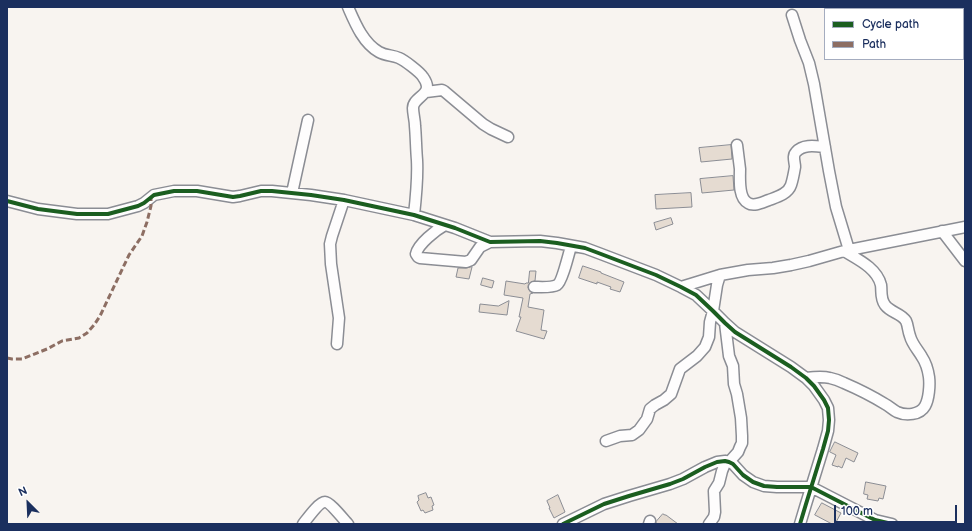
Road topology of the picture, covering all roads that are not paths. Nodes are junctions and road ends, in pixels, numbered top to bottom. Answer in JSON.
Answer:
{"nodes":[{"id":1,"x":348,"y":7,"type":"edge"},
{"id":2,"x":792,"y":15,"type":"dead end"},
{"id":3,"x":426,"y":92,"type":"junction"},
{"id":4,"x":308,"y":120,"type":"dead end"},
{"id":5,"x":508,"y":138,"type":"dead end"},
{"id":6,"x":737,"y":145,"type":"dead end"},
{"id":7,"x":825,"y":147,"type":"junction"},
{"id":8,"x":292,"y":193,"type":"junction"},
{"id":9,"x":344,"y":200,"type":"junction"},
{"id":10,"x":7,"y":201,"type":"edge"},
{"id":11,"x":414,"y":215,"type":"junction"},
{"id":12,"x":445,"y":225,"type":"junction"},
{"id":13,"x":965,"y":228,"type":"edge"},
{"id":14,"x":942,"y":231,"type":"junction"},
{"id":15,"x":490,"y":242,"type":"junction"},
{"id":16,"x":571,"y":246,"type":"junction"},
{"id":17,"x":846,"y":250,"type":"junction"},
{"id":18,"x":965,"y":261,"type":"edge"},
{"id":19,"x":720,"y":275,"type":"junction"},
{"id":20,"x":534,"y":287,"type":"dead end"},
{"id":21,"x":681,"y":287,"type":"junction"},
{"id":22,"x":713,"y":311,"type":"junction"},
{"id":23,"x":725,"y":323,"type":"junction"},
{"id":24,"x":337,"y":344,"type":"dead end"},
{"id":25,"x":806,"y":378,"type":"junction"},
{"id":26,"x":606,"y":441,"type":"dead end"},
{"id":27,"x":727,"y":461,"type":"junction"},
{"id":28,"x":811,"y":488,"type":"junction"},
{"id":29,"x":303,"y":524,"type":"edge"},
{"id":30,"x":348,"y":524,"type":"edge"},
{"id":31,"x":563,"y":524,"type":"edge"},
{"id":32,"x":709,"y":524,"type":"edge"},
{"id":33,"x":800,"y":524,"type":"edge"},
{"id":34,"x":892,"y":524,"type":"edge"}],
"edges":[{"from":1,"to":3,"type":"street"},
{"from":2,"to":7,"type":"street"},
{"from":3,"to":5,"type":"street"},
{"from":3,"to":11,"type":"street"},
{"from":4,"to":8,"type":"street"},
{"from":6,"to":7,"type":"street"},
{"from":7,"to":17,"type":"street"},
{"from":8,"to":9,"type":"street"},
{"from":8,"to":10,"type":"street"},
{"from":9,"to":11,"type":"street"},
{"from":9,"to":24,"type":"street"},
{"from":11,"to":12,"type":"street"},
{"from":12,"to":15,"type":"street"},
{"from":12,"to":15,"type":"street"},
{"from":13,"to":14,"type":"street"},
{"from":14,"to":17,"type":"street"},
{"from":14,"to":18,"type":"street"},
{"from":15,"to":16,"type":"street"},
{"from":16,"to":20,"type":"street"},
{"from":16,"to":21,"type":"street"},
{"from":17,"to":19,"type":"street"},
{"from":17,"to":25,"type":"street"},
{"from":19,"to":21,"type":"street"},
{"from":19,"to":22,"type":"street"},
{"from":21,"to":22,"type":"street"},
{"from":22,"to":23,"type":"street"},
{"from":22,"to":26,"type":"street"},
{"from":23,"to":25,"type":"street"},
{"from":23,"to":27,"type":"street"},
{"from":25,"to":28,"type":"street"},
{"from":27,"to":28,"type":"street"},
{"from":27,"to":31,"type":"street"},
{"from":27,"to":32,"type":"street"},
{"from":28,"to":33,"type":"street"},
{"from":28,"to":34,"type":"street"},
{"from":29,"to":30,"type":"street"}]}
